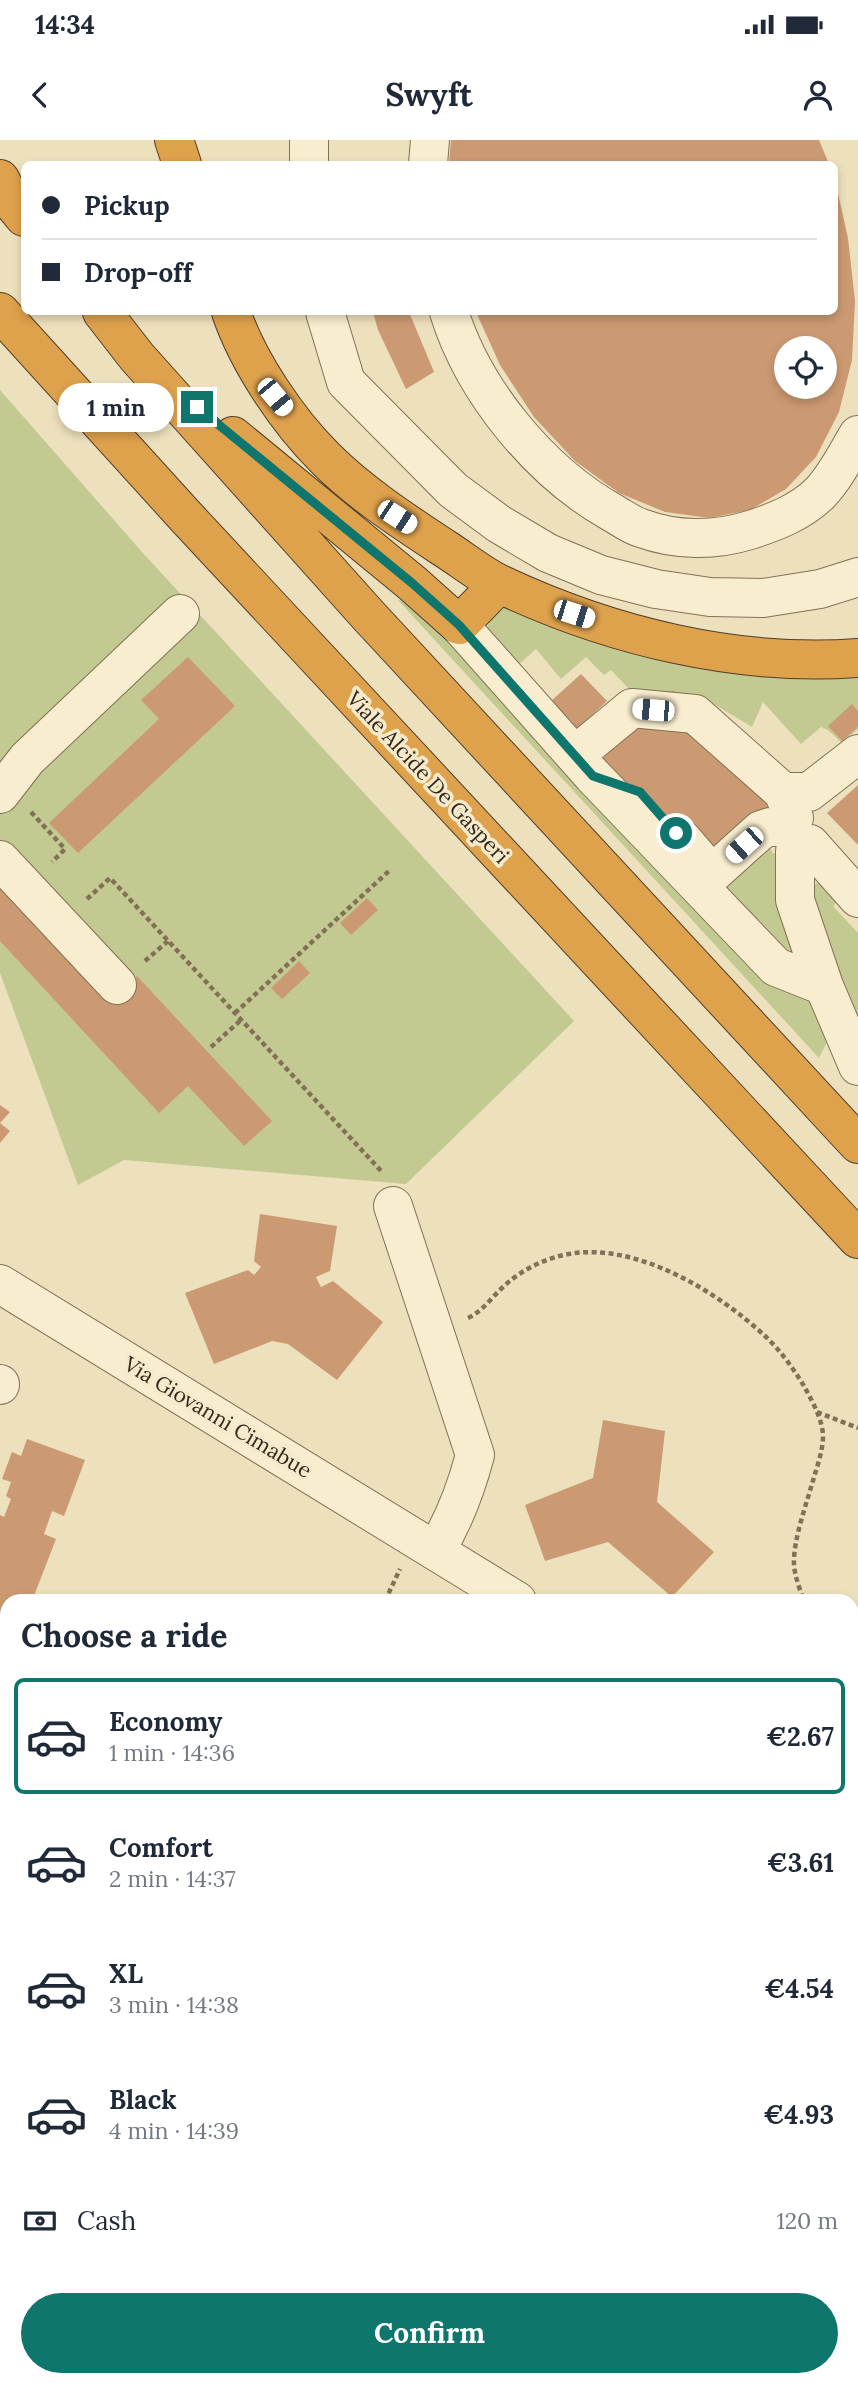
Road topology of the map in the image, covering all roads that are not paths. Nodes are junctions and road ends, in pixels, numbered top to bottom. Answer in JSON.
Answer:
{"nodes":[{"id":1,"x":174,"y":140,"type":"edge"},
{"id":2,"x":309,"y":140,"type":"edge"},
{"id":3,"x":430,"y":140,"type":"edge"},
{"id":4,"x":181,"y":161,"type":"edge"},
{"id":5,"x":309,"y":161,"type":"edge"},
{"id":6,"x":428,"y":161,"type":"edge"},
{"id":7,"x":0,"y":180,"type":"edge"},
{"id":8,"x":21,"y":213,"type":"edge"},
{"id":9,"x":0,"y":312,"type":"edge"},
{"id":10,"x":104,"y":315,"type":"edge"},
{"id":11,"x":231,"y":315,"type":"edge"},
{"id":12,"x":326,"y":315,"type":"edge"},
{"id":13,"x":450,"y":315,"type":"edge"},
{"id":14,"x":136,"y":357,"type":"junction"},
{"id":15,"x":858,"y":435,"type":"edge"},
{"id":16,"x":858,"y":577,"type":"edge"},
{"id":17,"x":499,"y":584,"type":"junction"},
{"id":18,"x":180,"y":614,"type":"dead end"},
{"id":19,"x":459,"y":625,"type":"junction"},
{"id":20,"x":858,"y":658,"type":"edge"},
{"id":21,"x":858,"y":754,"type":"edge"},
{"id":22,"x":584,"y":765,"type":"junction"},
{"id":23,"x":4,"y":790,"type":"edge"},
{"id":24,"x":807,"y":839,"type":"edge"},
{"id":25,"x":0,"y":860,"type":"edge"},
{"id":26,"x":858,"y":898,"type":"edge"},
{"id":27,"x":117,"y":985,"type":"dead end"},
{"id":28,"x":824,"y":986,"type":"junction"},
{"id":29,"x":858,"y":1066,"type":"edge"},
{"id":30,"x":858,"y":1144,"type":"edge"},
{"id":31,"x":393,"y":1206,"type":"dead end"},
{"id":32,"x":858,"y":1240,"type":"edge"},
{"id":33,"x":0,"y":1284,"type":"edge"},
{"id":34,"x":420,"y":1555,"type":"junction"},
{"id":35,"x":502,"y":1594,"type":"edge"}],
"edges":[{"from":1,"to":4,"type":"highway"},
{"from":2,"to":5,"type":"street"},
{"from":3,"to":6,"type":"street"},
{"from":7,"to":8,"type":"highway"},
{"from":9,"to":32,"type":"highway","name":"Viale Alcide De Gasperi"},
{"from":10,"to":14,"type":"highway"},
{"from":11,"to":17,"type":"highway"},
{"from":12,"to":16,"type":"street"},
{"from":13,"to":15,"type":"street"},
{"from":14,"to":19,"type":"highway"},
{"from":14,"to":30,"type":"highway"},
{"from":17,"to":19,"type":"highway"},
{"from":17,"to":20,"type":"highway"},
{"from":18,"to":23,"type":"street"},
{"from":19,"to":22,"type":"street"},
{"from":21,"to":24,"type":"street"},
{"from":22,"to":24,"type":"street"},
{"from":22,"to":24,"type":"street"},
{"from":22,"to":28,"type":"street"},
{"from":24,"to":26,"type":"street"},
{"from":24,"to":28,"type":"street"},
{"from":25,"to":27,"type":"street"},
{"from":28,"to":29,"type":"street"},
{"from":31,"to":34,"type":"street"},
{"from":33,"to":34,"type":"street","name":"Via Giovanni Cimabue"},
{"from":34,"to":35,"type":"street","name":"Via Giovanni Cimabue"}]}
